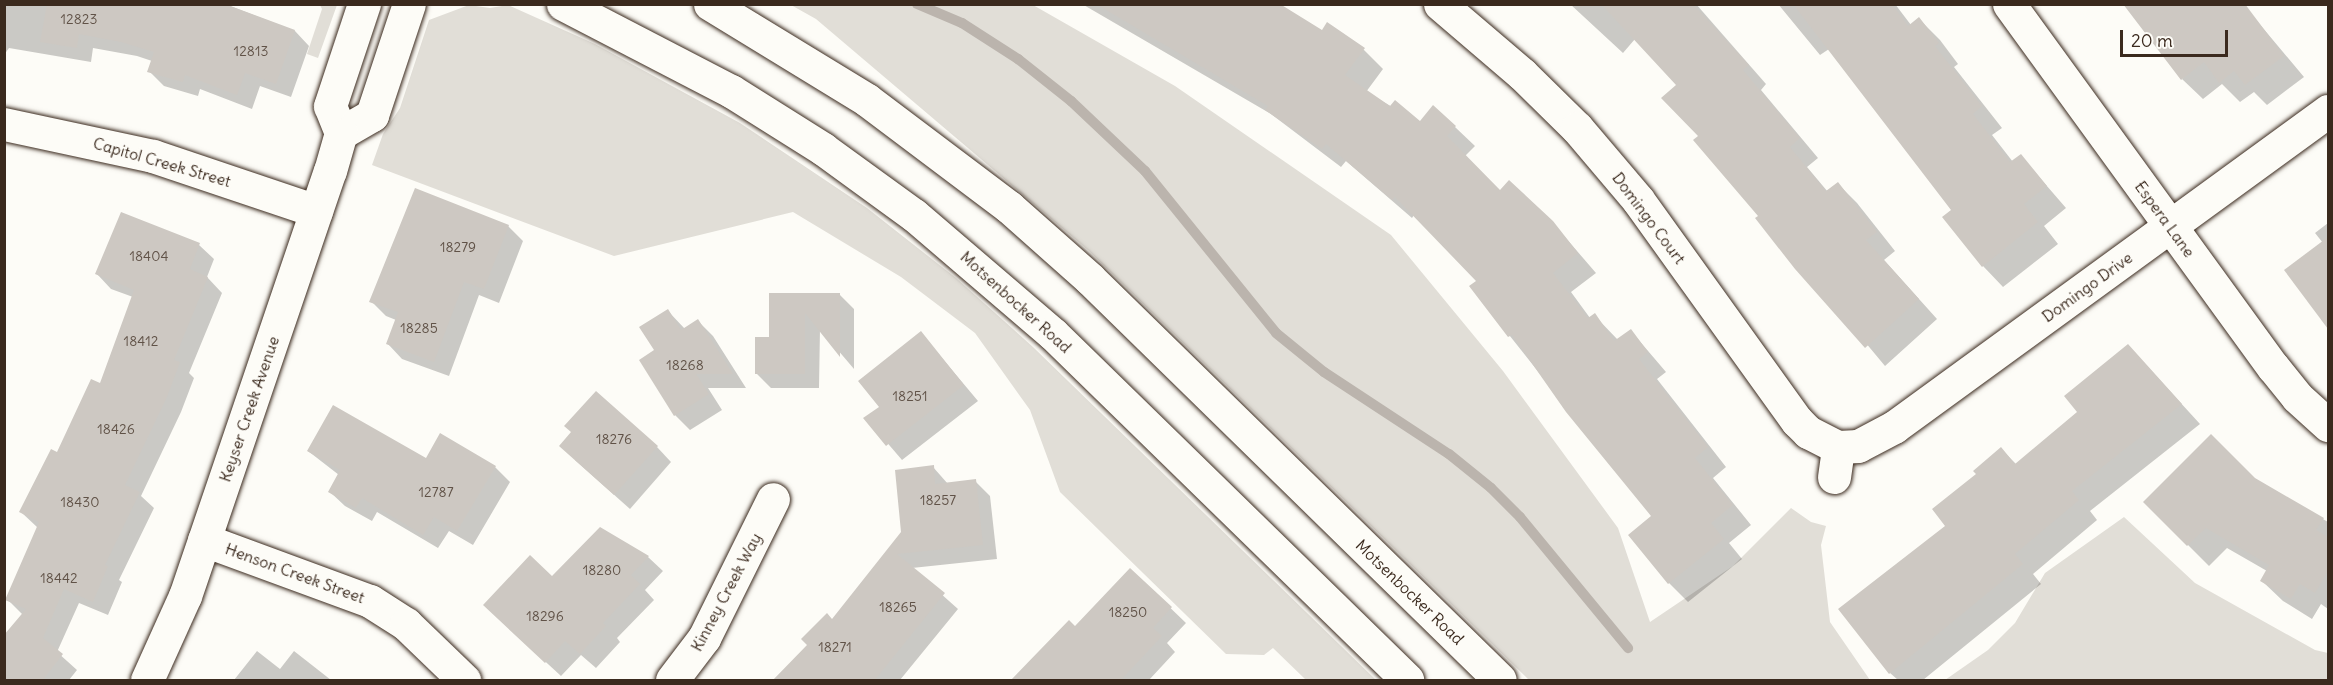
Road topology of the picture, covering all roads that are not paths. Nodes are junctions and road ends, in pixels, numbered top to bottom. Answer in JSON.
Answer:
{"nodes":[{"id":1,"x":364,"y":4,"type":"edge"},
{"id":2,"x":409,"y":4,"type":"edge"},
{"id":3,"x":563,"y":4,"type":"edge"},
{"id":4,"x":710,"y":4,"type":"edge"},
{"id":5,"x":1440,"y":4,"type":"edge"},
{"id":6,"x":2009,"y":4,"type":"edge"},
{"id":7,"x":2328,"y":111,"type":"edge"},
{"id":8,"x":4,"y":124,"type":"edge"},
{"id":9,"x":341,"y":133,"type":"junction"},
{"id":10,"x":316,"y":211,"type":"junction"},
{"id":11,"x":2170,"y":226,"type":"junction"},
{"id":12,"x":2328,"y":425,"type":"edge"},
{"id":13,"x":1836,"y":462,"type":"joint"},
{"id":14,"x":773,"y":499,"type":"dead end"},
{"id":15,"x":204,"y":540,"type":"junction"},
{"id":16,"x":147,"y":681,"type":"edge"},
{"id":17,"x":464,"y":681,"type":"edge"},
{"id":18,"x":672,"y":681,"type":"edge"},
{"id":19,"x":1407,"y":681,"type":"edge"},
{"id":20,"x":1500,"y":681,"type":"edge"}],
"edges":[{"from":1,"to":9,"type":"street"},
{"from":2,"to":9,"type":"street"},
{"from":3,"to":19,"type":"street","name":"Motsenbocker Road"},
{"from":4,"to":20,"type":"street","name":"Motsenbocker Road"},
{"from":5,"to":13,"type":"street","name":"Domingo Court"},
{"from":6,"to":11,"type":"street","name":"Espera Lane"},
{"from":7,"to":11,"type":"street","name":"Domingo Drive"},
{"from":8,"to":10,"type":"street","name":"Capitol Creek Street"},
{"from":9,"to":10,"type":"street","name":"Keyser Creek Avenue"},
{"from":10,"to":15,"type":"street","name":"Keyser Creek Avenue"},
{"from":11,"to":12,"type":"street","name":"Espera Lane"},
{"from":11,"to":13,"type":"street","name":"Domingo Drive"},
{"from":14,"to":18,"type":"street","name":"Kinney Creek Way"},
{"from":15,"to":16,"type":"street","name":"Keyser Creek Avenue"},
{"from":15,"to":17,"type":"street","name":"Henson Creek Street"}]}
